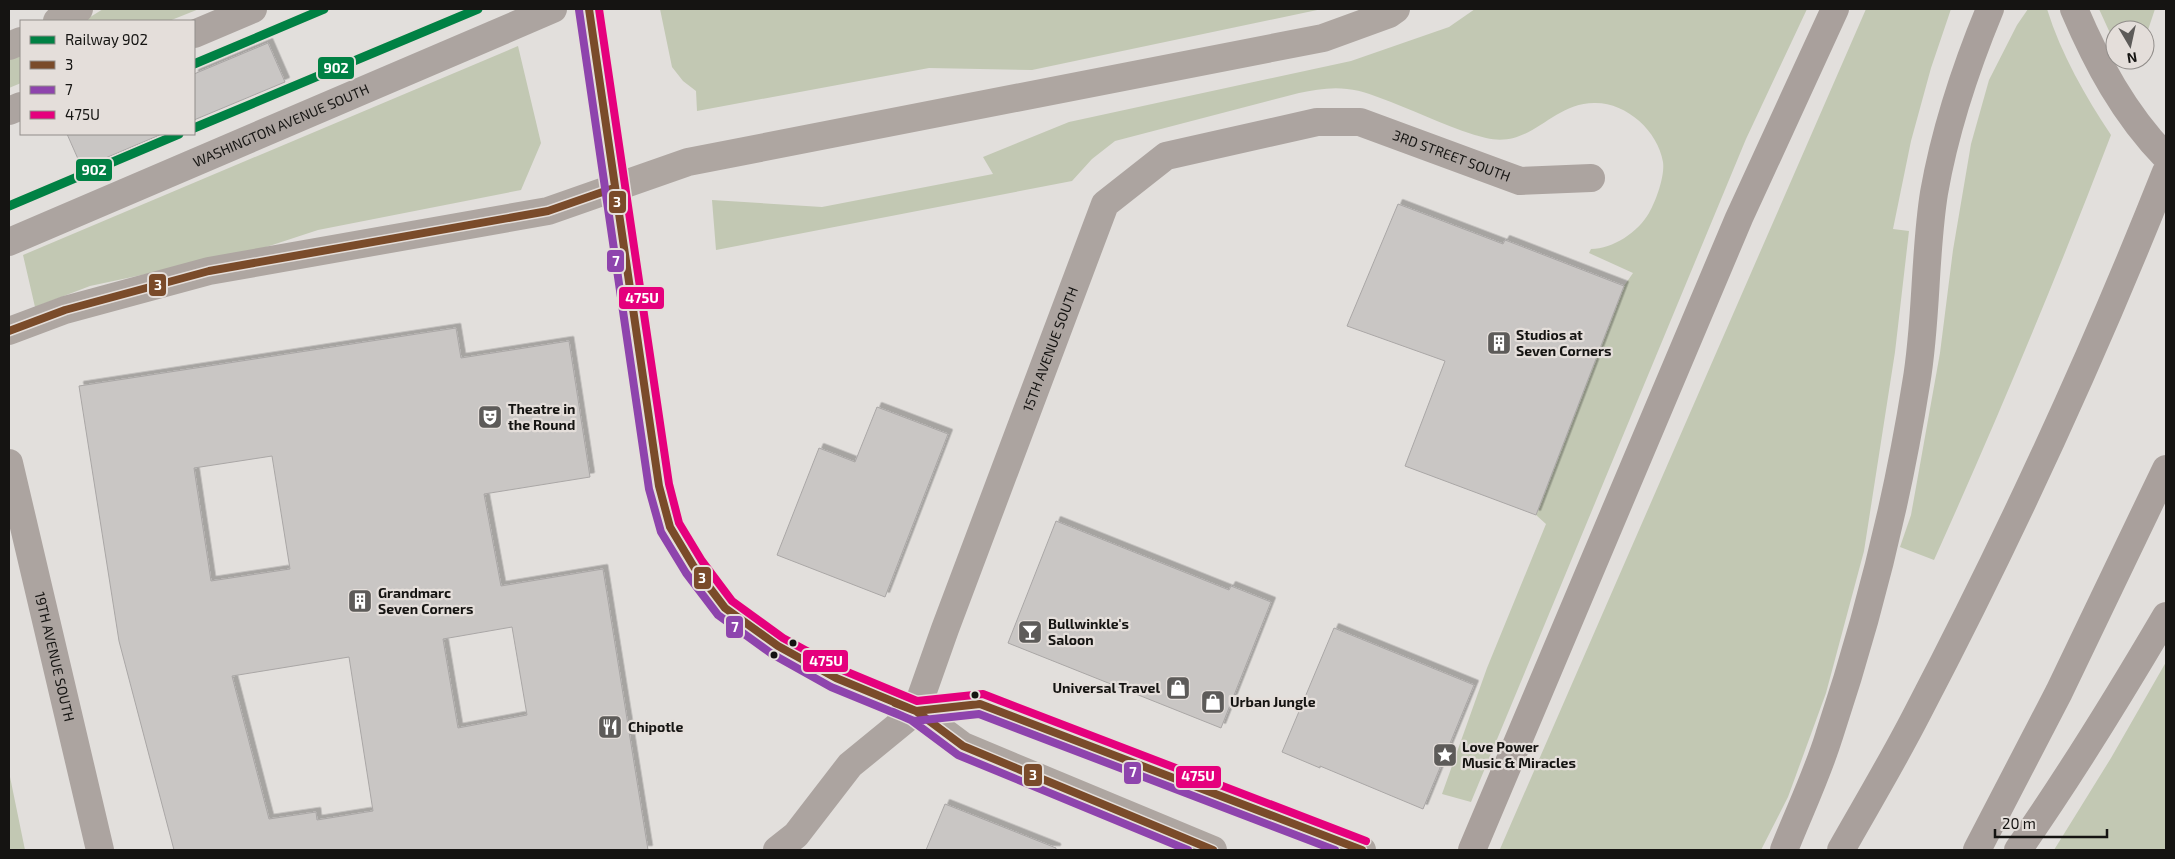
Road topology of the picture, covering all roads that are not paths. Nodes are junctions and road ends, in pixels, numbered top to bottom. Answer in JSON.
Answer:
{"nodes":[{"id":1,"x":79,"y":9,"type":"edge"},
{"id":2,"x":253,"y":9,"type":"edge"},
{"id":3,"x":554,"y":9,"type":"edge"},
{"id":4,"x":589,"y":9,"type":"edge"},
{"id":5,"x":1396,"y":9,"type":"edge"},
{"id":6,"x":1835,"y":9,"type":"edge"},
{"id":7,"x":1990,"y":9,"type":"edge"},
{"id":8,"x":2074,"y":9,"type":"edge"},
{"id":9,"x":59,"y":20,"type":"edge"},
{"id":10,"x":195,"y":34,"type":"edge"},
{"id":11,"x":1317,"y":122,"type":"joint"},
{"id":12,"x":2166,"y":156,"type":"edge"},
{"id":13,"x":2166,"y":172,"type":"edge"},
{"id":14,"x":1590,"y":178,"type":"dead end"},
{"id":15,"x":614,"y":188,"type":"junction"},
{"id":16,"x":9,"y":242,"type":"edge"},
{"id":17,"x":9,"y":331,"type":"edge"},
{"id":18,"x":9,"y":463,"type":"edge"},
{"id":19,"x":2166,"y":469,"type":"edge"},
{"id":20,"x":2166,"y":616,"type":"edge"},
{"id":21,"x":916,"y":711,"type":"junction"},
{"id":22,"x":100,"y":850,"type":"edge"},
{"id":23,"x":777,"y":850,"type":"edge"},
{"id":24,"x":1213,"y":850,"type":"edge"},
{"id":25,"x":1362,"y":850,"type":"edge"},
{"id":26,"x":1472,"y":850,"type":"edge"},
{"id":27,"x":1784,"y":850,"type":"edge"},
{"id":28,"x":1841,"y":850,"type":"edge"},
{"id":29,"x":1977,"y":850,"type":"edge"},
{"id":30,"x":2018,"y":850,"type":"edge"}],
"edges":[{"from":1,"to":9,"type":"main road"},
{"from":2,"to":10,"type":"street"},
{"from":3,"to":16,"type":"street","name":"WASHINGTON AVENUE SOUTH"},
{"from":4,"to":15,"type":"main road"},
{"from":5,"to":15,"type":"main road"},
{"from":6,"to":26,"type":"highway"},
{"from":7,"to":27,"type":"highway"},
{"from":8,"to":12,"type":"highway"},
{"from":11,"to":14,"type":"street","name":"3RD STREET SOUTH"},
{"from":11,"to":21,"type":"street","name":"15TH AVENUE SOUTH"},
{"from":13,"to":28,"type":"highway"},
{"from":15,"to":17,"type":"main road"},
{"from":15,"to":21,"type":"main road"},
{"from":18,"to":22,"type":"street","name":"19TH AVENUE SOUTH"},
{"from":19,"to":29,"type":"highway"},
{"from":20,"to":30,"type":"highway"},
{"from":21,"to":23,"type":"street"},
{"from":21,"to":24,"type":"main road"},
{"from":21,"to":25,"type":"main road"}]}
